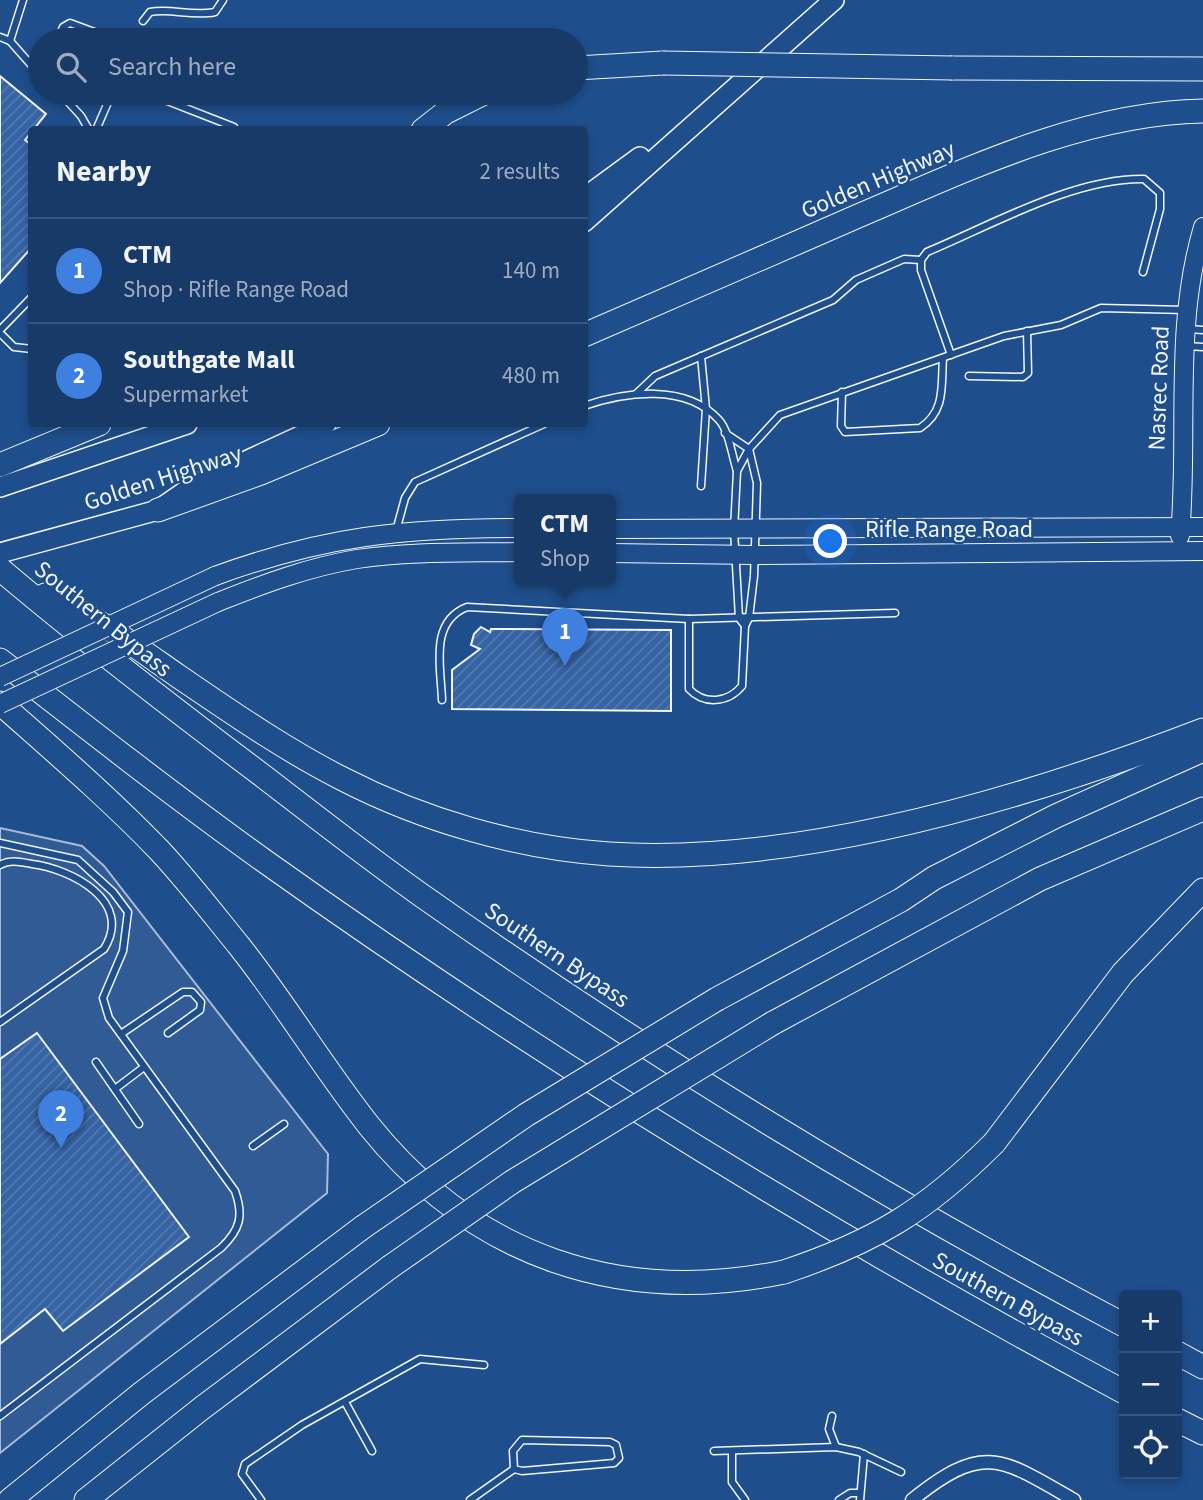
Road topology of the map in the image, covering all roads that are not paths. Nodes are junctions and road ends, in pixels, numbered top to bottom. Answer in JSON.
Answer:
{"nodes":[{"id":1,"x":23,"y":0,"type":"edge"},
{"id":2,"x":223,"y":0,"type":"edge"},
{"id":3,"x":834,"y":0,"type":"edge"},
{"id":4,"x":144,"y":21,"type":"dead end"},
{"id":5,"x":62,"y":28,"type":"edge"},
{"id":6,"x":84,"y":28,"type":"edge"},
{"id":7,"x":0,"y":37,"type":"edge"},
{"id":8,"x":10,"y":41,"type":"junction"},
{"id":9,"x":28,"y":61,"type":"edge"},
{"id":10,"x":588,"y":67,"type":"edge"},
{"id":11,"x":1203,"y":69,"type":"edge"},
{"id":12,"x":725,"y":95,"type":"junction"},
{"id":13,"x":71,"y":105,"type":"edge"},
{"id":14,"x":107,"y":105,"type":"edge"},
{"id":15,"x":178,"y":105,"type":"edge"},
{"id":16,"x":460,"y":105,"type":"edge"},
{"id":17,"x":1200,"y":111,"type":"edge"},
{"id":18,"x":87,"y":126,"type":"edge"},
{"id":19,"x":98,"y":126,"type":"edge"},
{"id":20,"x":231,"y":126,"type":"edge"},
{"id":21,"x":428,"y":126,"type":"edge"},
{"id":22,"x":588,"y":195,"type":"edge"},
{"id":23,"x":588,"y":218,"type":"edge"},
{"id":24,"x":1203,"y":227,"type":"edge"},
{"id":25,"x":921,"y":260,"type":"junction"},
{"id":26,"x":1143,"y":272,"type":"dead end"},
{"id":27,"x":28,"y":301,"type":"edge"},
{"id":28,"x":1186,"y":310,"type":"junction"},
{"id":29,"x":1203,"y":330,"type":"edge"},
{"id":30,"x":1027,"y":331,"type":"junction"},
{"id":31,"x":0,"y":332,"type":"edge"},
{"id":32,"x":588,"y":333,"type":"edge"},
{"id":33,"x":1184,"y":338,"type":"junction"},
{"id":34,"x":1203,"y":347,"type":"edge"},
{"id":35,"x":28,"y":349,"type":"edge"},
{"id":36,"x":951,"y":355,"type":"junction"},
{"id":37,"x":701,"y":356,"type":"junction"},
{"id":38,"x":943,"y":358,"type":"junction"},
{"id":39,"x":969,"y":376,"type":"dead end"},
{"id":40,"x":842,"y":392,"type":"junction"},
{"id":41,"x":636,"y":394,"type":"junction"},
{"id":42,"x":588,"y":405,"type":"edge"},
{"id":43,"x":706,"y":409,"type":"junction"},
{"id":44,"x":92,"y":427,"type":"edge"},
{"id":45,"x":178,"y":427,"type":"edge"},
{"id":46,"x":320,"y":427,"type":"edge"},
{"id":47,"x":371,"y":427,"type":"edge"},
{"id":48,"x":537,"y":427,"type":"edge"},
{"id":49,"x":725,"y":433,"type":"junction"},
{"id":50,"x":749,"y":449,"type":"junction"},
{"id":51,"x":0,"y":465,"type":"edge"},
{"id":52,"x":737,"y":471,"type":"junction"},
{"id":53,"x":1181,"y":482,"type":"junction"},
{"id":54,"x":701,"y":486,"type":"dead end"},
{"id":55,"x":0,"y":487,"type":"edge"},
{"id":56,"x":158,"y":510,"type":"junction"},
{"id":57,"x":1139,"y":526,"type":"junction"},
{"id":58,"x":1181,"y":526,"type":"junction"},
{"id":59,"x":1203,"y":527,"type":"edge"},
{"id":60,"x":514,"y":528,"type":"edge"},
{"id":61,"x":616,"y":529,"type":"edge"},
{"id":62,"x":753,"y":529,"type":"junction"},
{"id":63,"x":734,"y":530,"type":"junction"},
{"id":64,"x":396,"y":531,"type":"junction"},
{"id":65,"x":1203,"y":551,"type":"edge"},
{"id":66,"x":514,"y":552,"type":"edge"},
{"id":67,"x":1178,"y":552,"type":"junction"},
{"id":68,"x":0,"y":553,"type":"edge"},
{"id":69,"x":616,"y":553,"type":"edge"},
{"id":70,"x":745,"y":555,"type":"junction"},
{"id":71,"x":8,"y":576,"type":"edge"},
{"id":72,"x":895,"y":613,"type":"dead end"},
{"id":73,"x":739,"y":618,"type":"junction"},
{"id":74,"x":749,"y":618,"type":"junction"},
{"id":75,"x":689,"y":619,"type":"junction"},
{"id":76,"x":744,"y":626,"type":"junction"},
{"id":77,"x":0,"y":660,"type":"edge"},
{"id":78,"x":0,"y":677,"type":"edge"},
{"id":79,"x":442,"y":700,"type":"dead end"},
{"id":80,"x":0,"y":704,"type":"edge"},
{"id":81,"x":1203,"y":730,"type":"edge"},
{"id":82,"x":1203,"y":750,"type":"edge"},
{"id":83,"x":1203,"y":809,"type":"edge"},
{"id":84,"x":0,"y":844,"type":"edge"},
{"id":85,"x":17,"y":848,"type":"junction"},
{"id":86,"x":0,"y":849,"type":"edge"},
{"id":87,"x":0,"y":865,"type":"edge"},
{"id":88,"x":1203,"y":890,"type":"edge"},
{"id":89,"x":0,"y":1022,"type":"edge"},
{"id":90,"x":168,"y":1033,"type":"dead end"},
{"id":91,"x":121,"y":1034,"type":"junction"},
{"id":92,"x":96,"y":1062,"type":"dead end"},
{"id":93,"x":144,"y":1067,"type":"junction"},
{"id":94,"x":115,"y":1089,"type":"junction"},
{"id":95,"x":139,"y":1124,"type":"dead end"},
{"id":96,"x":284,"y":1124,"type":"dead end"},
{"id":97,"x":253,"y":1146,"type":"dead end"},
{"id":98,"x":1119,"y":1322,"type":"edge"},
{"id":99,"x":1182,"y":1356,"type":"edge"},
{"id":100,"x":484,"y":1365,"type":"dead end"},
{"id":101,"x":1203,"y":1367,"type":"edge"},
{"id":102,"x":1119,"y":1389,"type":"edge"},
{"id":103,"x":345,"y":1402,"type":"junction"},
{"id":104,"x":0,"y":1416,"type":"edge"},
{"id":105,"x":832,"y":1416,"type":"dead end"},
{"id":106,"x":1182,"y":1422,"type":"edge"},
{"id":107,"x":1203,"y":1433,"type":"edge"},
{"id":108,"x":836,"y":1447,"type":"junction"},
{"id":109,"x":372,"y":1451,"type":"dead end"},
{"id":110,"x":714,"y":1451,"type":"dead end"},
{"id":111,"x":732,"y":1451,"type":"junction"},
{"id":112,"x":864,"y":1454,"type":"junction"},
{"id":113,"x":514,"y":1469,"type":"junction"},
{"id":114,"x":901,"y":1472,"type":"dead end"},
{"id":115,"x":860,"y":1497,"type":"edge"},
{"id":116,"x":9,"y":1498,"type":"edge"},
{"id":117,"x":86,"y":1500,"type":"edge"},
{"id":118,"x":261,"y":1500,"type":"edge"},
{"id":119,"x":470,"y":1500,"type":"edge"},
{"id":120,"x":744,"y":1500,"type":"edge"},
{"id":121,"x":839,"y":1500,"type":"edge"},
{"id":122,"x":912,"y":1500,"type":"edge"},
{"id":123,"x":1074,"y":1500,"type":"edge"}],
"edges":[{"from":1,"to":8,"type":"lane"},
{"from":2,"to":4,"type":"lane"},
{"from":3,"to":12,"type":"main road"},
{"from":5,"to":6,"type":"lane"},
{"from":7,"to":8,"type":"lane"},
{"from":8,"to":9,"type":"lane"},
{"from":10,"to":11,"type":"highway","bridge":true},
{"from":12,"to":22,"type":"main road"},
{"from":12,"to":23,"type":"main road"},
{"from":13,"to":18,"type":"lane"},
{"from":14,"to":19,"type":"lane"},
{"from":15,"to":20,"type":"lane"},
{"from":16,"to":21,"type":"highway"},
{"from":17,"to":32,"type":"highway","name":"Golden Highway"},
{"from":24,"to":28,"type":"main road","name":"Nasrec Road"},
{"from":25,"to":26,"type":"lane"},
{"from":25,"to":36,"type":"lane"},
{"from":25,"to":37,"type":"lane"},
{"from":27,"to":31,"type":"lane"},
{"from":28,"to":30,"type":"lane"},
{"from":28,"to":33,"type":"main road","name":"Nasrec Road"},
{"from":29,"to":33,"type":"lane"},
{"from":30,"to":36,"type":"lane"},
{"from":30,"to":39,"type":"lane"},
{"from":31,"to":35,"type":"lane"},
{"from":33,"to":34,"type":"lane"},
{"from":33,"to":53,"type":"main road","name":"Nasrec Road"},
{"from":36,"to":38,"type":"lane"},
{"from":37,"to":41,"type":"lane"},
{"from":37,"to":43,"type":"lane"},
{"from":38,"to":40,"type":"lane"},
{"from":38,"to":40,"type":"lane"},
{"from":40,"to":50,"type":"lane"},
{"from":41,"to":42,"type":"lane"},
{"from":41,"to":43,"type":"lane"},
{"from":43,"to":49,"type":"lane"},
{"from":43,"to":54,"type":"lane"},
{"from":44,"to":51,"type":"highway"},
{"from":45,"to":55,"type":"main road"},
{"from":46,"to":56,"type":"main road"},
{"from":47,"to":56,"type":"highway","name":"Golden Highway"},
{"from":48,"to":64,"type":"lane"},
{"from":49,"to":50,"type":"lane"},
{"from":49,"to":52,"type":"lane"},
{"from":50,"to":52,"type":"lane"},
{"from":50,"to":62,"type":"lane"},
{"from":52,"to":63,"type":"lane"},
{"from":53,"to":57,"type":"main road"},
{"from":53,"to":58,"type":"main road","name":"Nasrec Road"},
{"from":56,"to":68,"type":"main road","name":"Golden Highway"},
{"from":57,"to":58,"type":"main road","name":"Rifle Range Road"},
{"from":57,"to":62,"type":"main road","name":"Rifle Range Road"},
{"from":58,"to":59,"type":"main road","name":"Rifle Range Road"},
{"from":58,"to":67,"type":"main road","name":"Nasrec Road"},
{"from":60,"to":64,"type":"main road"},
{"from":61,"to":63,"type":"main road","name":"Rifle Range Road"},
{"from":62,"to":63,"type":"main road","name":"Rifle Range Road"},
{"from":62,"to":70,"type":"lane"},
{"from":63,"to":70,"type":"lane"},
{"from":64,"to":78,"type":"main road","bridge":true},
{"from":65,"to":67,"type":"main road","name":"Rifle Range Road"},
{"from":66,"to":80,"type":"main road","bridge":true},
{"from":67,"to":70,"type":"main road","name":"Rifle Range Road"},
{"from":69,"to":70,"type":"main road","name":"Rifle Range Road"},
{"from":70,"to":73,"type":"lane"},
{"from":70,"to":74,"type":"lane"},
{"from":71,"to":81,"type":"highway"},
{"from":71,"to":98,"type":"highway","name":"Southern Bypass"},
{"from":72,"to":74,"type":"lane"},
{"from":73,"to":74,"type":"lane"},
{"from":73,"to":75,"type":"lane"},
{"from":73,"to":76,"type":"lane"},
{"from":74,"to":76,"type":"lane"},
{"from":75,"to":76,"type":"lane"},
{"from":75,"to":79,"type":"lane"},
{"from":77,"to":102,"type":"highway","name":"Southern Bypass"},
{"from":80,"to":88,"type":"highway","bridge":true},
{"from":82,"to":116,"type":"highway","bridge":true},
{"from":83,"to":117,"type":"highway","bridge":true},
{"from":84,"to":85,"type":"lane"},
{"from":85,"to":86,"type":"lane"},
{"from":85,"to":91,"type":"lane"},
{"from":87,"to":89,"type":"lane"},
{"from":90,"to":91,"type":"lane"},
{"from":91,"to":93,"type":"lane"},
{"from":92,"to":94,"type":"lane"},
{"from":93,"to":94,"type":"lane"},
{"from":93,"to":104,"type":"lane"},
{"from":94,"to":95,"type":"lane"},
{"from":96,"to":97,"type":"lane"},
{"from":99,"to":101,"type":"highway"},
{"from":100,"to":103,"type":"lane"},
{"from":103,"to":109,"type":"lane"},
{"from":103,"to":118,"type":"lane"},
{"from":105,"to":108,"type":"lane"},
{"from":106,"to":107,"type":"highway"},
{"from":108,"to":111,"type":"lane"},
{"from":108,"to":112,"type":"lane"},
{"from":110,"to":111,"type":"lane"},
{"from":111,"to":120,"type":"lane"},
{"from":112,"to":114,"type":"lane"},
{"from":112,"to":115,"type":"lane"},
{"from":113,"to":113,"type":"lane"},
{"from":113,"to":119,"type":"lane"},
{"from":115,"to":121,"type":"lane"},
{"from":122,"to":123,"type":"street"}]}
